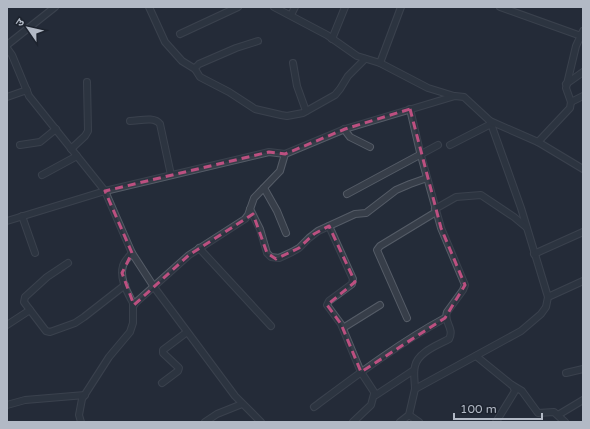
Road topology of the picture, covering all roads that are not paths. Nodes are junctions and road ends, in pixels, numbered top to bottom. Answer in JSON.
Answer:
{"nodes":[{"id":1,"x":54,"y":7,"type":"edge"},
{"id":2,"x":149,"y":7,"type":"edge"},
{"id":3,"x":238,"y":7,"type":"edge"},
{"id":4,"x":274,"y":7,"type":"edge"},
{"id":5,"x":294,"y":7,"type":"edge"},
{"id":6,"x":345,"y":7,"type":"edge"},
{"id":7,"x":401,"y":7,"type":"edge"},
{"id":8,"x":500,"y":7,"type":"edge"},
{"id":9,"x":291,"y":15,"type":"junction"},
{"id":10,"x":582,"y":33,"type":"edge"},
{"id":11,"x":180,"y":34,"type":"dead end"},
{"id":12,"x":332,"y":39,"type":"junction"},
{"id":13,"x":258,"y":41,"type":"dead end"},
{"id":14,"x":7,"y":46,"type":"edge"},
{"id":15,"x":365,"y":59,"type":"junction"},
{"id":16,"x":293,"y":63,"type":"dead end"},
{"id":17,"x":380,"y":63,"type":"junction"},
{"id":18,"x":195,"y":70,"type":"junction"},
{"id":19,"x":583,"y":72,"type":"edge"},
{"id":20,"x":86,"y":82,"type":"dead end"},
{"id":21,"x":566,"y":84,"type":"junction"},
{"id":22,"x":27,"y":90,"type":"junction"},
{"id":23,"x":455,"y":96,"type":"junction"},
{"id":24,"x":583,"y":96,"type":"edge"},
{"id":25,"x":7,"y":97,"type":"edge"},
{"id":26,"x":571,"y":102,"type":"junction"},
{"id":27,"x":410,"y":109,"type":"junction"},
{"id":28,"x":306,"y":111,"type":"junction"},
{"id":29,"x":130,"y":122,"type":"dead end"},
{"id":30,"x":490,"y":123,"type":"junction"},
{"id":31,"x":344,"y":129,"type":"junction"},
{"id":32,"x":56,"y":130,"type":"junction"},
{"id":33,"x":538,"y":142,"type":"junction"},
{"id":34,"x":20,"y":145,"type":"dead end"},
{"id":35,"x":438,"y":145,"type":"dead end"},
{"id":36,"x":450,"y":146,"type":"dead end"},
{"id":37,"x":370,"y":147,"type":"dead end"},
{"id":38,"x":72,"y":149,"type":"junction"},
{"id":39,"x":285,"y":154,"type":"junction"},
{"id":40,"x":420,"y":154,"type":"junction"},
{"id":41,"x":77,"y":156,"type":"junction"},
{"id":42,"x":583,"y":169,"type":"edge"},
{"id":43,"x":42,"y":175,"type":"dead end"},
{"id":44,"x":171,"y":175,"type":"junction"},
{"id":45,"x":427,"y":178,"type":"junction"},
{"id":46,"x":264,"y":188,"type":"junction"},
{"id":47,"x":105,"y":191,"type":"junction"},
{"id":48,"x":347,"y":194,"type":"dead end"},
{"id":49,"x":250,"y":209,"type":"junction"},
{"id":50,"x":436,"y":210,"type":"junction"},
{"id":51,"x":22,"y":216,"type":"junction"},
{"id":52,"x":7,"y":220,"type":"edge"},
{"id":53,"x":329,"y":226,"type":"junction"},
{"id":54,"x":527,"y":228,"type":"junction"},
{"id":55,"x":583,"y":232,"type":"edge"},
{"id":56,"x":286,"y":233,"type":"dead end"},
{"id":57,"x":199,"y":248,"type":"junction"},
{"id":58,"x":35,"y":253,"type":"dead end"},
{"id":59,"x":132,"y":253,"type":"junction"},
{"id":60,"x":534,"y":254,"type":"junction"},
{"id":61,"x":68,"y":263,"type":"dead end"},
{"id":62,"x":583,"y":281,"type":"edge"},
{"id":63,"x":125,"y":285,"type":"junction"},
{"id":64,"x":154,"y":287,"type":"junction"},
{"id":65,"x":548,"y":297,"type":"junction"},
{"id":66,"x":134,"y":305,"type":"junction"},
{"id":67,"x":380,"y":305,"type":"dead end"},
{"id":68,"x":30,"y":310,"type":"junction"},
{"id":69,"x":407,"y":318,"type":"dead end"},
{"id":70,"x":445,"y":318,"type":"junction"},
{"id":71,"x":7,"y":325,"type":"edge"},
{"id":72,"x":271,"y":326,"type":"dead end"},
{"id":73,"x":343,"y":328,"type":"junction"},
{"id":74,"x":187,"y":332,"type":"junction"},
{"id":75,"x":476,"y":356,"type":"junction"},
{"id":76,"x":583,"y":369,"type":"edge"},
{"id":77,"x":414,"y":370,"type":"junction"},
{"id":78,"x":361,"y":372,"type":"junction"},
{"id":79,"x":566,"y":373,"type":"dead end"},
{"id":80,"x":162,"y":384,"type":"dead end"},
{"id":81,"x":512,"y":386,"type":"junction"},
{"id":82,"x":415,"y":389,"type":"junction"},
{"id":83,"x":374,"y":394,"type":"junction"},
{"id":84,"x":84,"y":395,"type":"junction"},
{"id":85,"x":7,"y":397,"type":"edge"},
{"id":86,"x":583,"y":400,"type":"edge"},
{"id":87,"x":242,"y":404,"type":"junction"},
{"id":88,"x":8,"y":405,"type":"edge"},
{"id":89,"x":314,"y":407,"type":"dead end"},
{"id":90,"x":558,"y":415,"type":"junction"},
{"id":91,"x":409,"y":416,"type":"junction"},
{"id":92,"x":81,"y":422,"type":"edge"},
{"id":93,"x":205,"y":422,"type":"edge"},
{"id":94,"x":261,"y":422,"type":"edge"},
{"id":95,"x":353,"y":422,"type":"edge"},
{"id":96,"x":400,"y":422,"type":"edge"},
{"id":97,"x":419,"y":422,"type":"edge"},
{"id":98,"x":496,"y":422,"type":"edge"},
{"id":99,"x":565,"y":422,"type":"edge"}],
"edges":[{"from":1,"to":14,"type":"street"},
{"from":2,"to":18,"type":"street"},
{"from":3,"to":11,"type":"street"},
{"from":4,"to":9,"type":"street"},
{"from":5,"to":9,"type":"street"},
{"from":6,"to":12,"type":"street"},
{"from":7,"to":17,"type":"street"},
{"from":8,"to":10,"type":"street"},
{"from":9,"to":12,"type":"street"},
{"from":10,"to":21,"type":"street"},
{"from":12,"to":15,"type":"street"},
{"from":13,"to":18,"type":"street"},
{"from":14,"to":22,"type":"street"},
{"from":15,"to":17,"type":"street"},
{"from":15,"to":28,"type":"street"},
{"from":16,"to":28,"type":"street"},
{"from":17,"to":23,"type":"street"},
{"from":18,"to":28,"type":"street"},
{"from":19,"to":21,"type":"street"},
{"from":20,"to":38,"type":"street"},
{"from":21,"to":26,"type":"street"},
{"from":22,"to":25,"type":"street"},
{"from":22,"to":32,"type":"street"},
{"from":23,"to":27,"type":"street"},
{"from":23,"to":30,"type":"street"},
{"from":24,"to":26,"type":"street"},
{"from":26,"to":33,"type":"street"},
{"from":27,"to":31,"type":"street"},
{"from":27,"to":40,"type":"street"},
{"from":29,"to":44,"type":"street"},
{"from":30,"to":33,"type":"street"},
{"from":30,"to":36,"type":"street"},
{"from":30,"to":54,"type":"street"},
{"from":31,"to":37,"type":"street"},
{"from":31,"to":39,"type":"street"},
{"from":32,"to":34,"type":"street"},
{"from":32,"to":38,"type":"street"},
{"from":33,"to":42,"type":"street"},
{"from":35,"to":40,"type":"street"},
{"from":38,"to":41,"type":"street"},
{"from":39,"to":44,"type":"street"},
{"from":39,"to":46,"type":"street"},
{"from":40,"to":45,"type":"street"},
{"from":40,"to":48,"type":"street"},
{"from":41,"to":43,"type":"street"},
{"from":41,"to":47,"type":"street"},
{"from":44,"to":47,"type":"street"},
{"from":45,"to":50,"type":"street"},
{"from":45,"to":53,"type":"street"},
{"from":46,"to":49,"type":"street"},
{"from":46,"to":56,"type":"street"},
{"from":47,"to":51,"type":"street"},
{"from":47,"to":59,"type":"street"},
{"from":49,"to":53,"type":"street"},
{"from":49,"to":57,"type":"street"},
{"from":50,"to":54,"type":"street"},
{"from":50,"to":69,"type":"street"},
{"from":50,"to":70,"type":"street"},
{"from":51,"to":52,"type":"street"},
{"from":51,"to":58,"type":"street"},
{"from":53,"to":73,"type":"street"},
{"from":54,"to":60,"type":"street"},
{"from":55,"to":60,"type":"street"},
{"from":57,"to":64,"type":"street"},
{"from":57,"to":72,"type":"street"},
{"from":59,"to":63,"type":"street"},
{"from":59,"to":64,"type":"street"},
{"from":60,"to":65,"type":"street"},
{"from":61,"to":68,"type":"street"},
{"from":62,"to":65,"type":"street"},
{"from":63,"to":66,"type":"street"},
{"from":63,"to":68,"type":"street"},
{"from":64,"to":66,"type":"street"},
{"from":64,"to":74,"type":"street"},
{"from":65,"to":75,"type":"street"},
{"from":66,"to":84,"type":"street"},
{"from":67,"to":73,"type":"street"},
{"from":68,"to":71,"type":"street"},
{"from":70,"to":77,"type":"street"},
{"from":70,"to":78,"type":"street"},
{"from":73,"to":78,"type":"street"},
{"from":74,"to":80,"type":"street"},
{"from":74,"to":87,"type":"street"},
{"from":75,"to":81,"type":"street"},
{"from":75,"to":82,"type":"street"},
{"from":76,"to":79,"type":"street"},
{"from":77,"to":82,"type":"street"},
{"from":77,"to":83,"type":"street"},
{"from":78,"to":83,"type":"street"},
{"from":78,"to":89,"type":"street"},
{"from":81,"to":90,"type":"street"},
{"from":81,"to":98,"type":"street"},
{"from":82,"to":91,"type":"street"},
{"from":83,"to":95,"type":"street"},
{"from":84,"to":88,"type":"street"},
{"from":84,"to":92,"type":"street"},
{"from":85,"to":88,"type":"street"},
{"from":86,"to":90,"type":"street"},
{"from":87,"to":93,"type":"street"},
{"from":87,"to":94,"type":"street"},
{"from":90,"to":99,"type":"street"},
{"from":91,"to":96,"type":"street"},
{"from":91,"to":97,"type":"street"}]}
